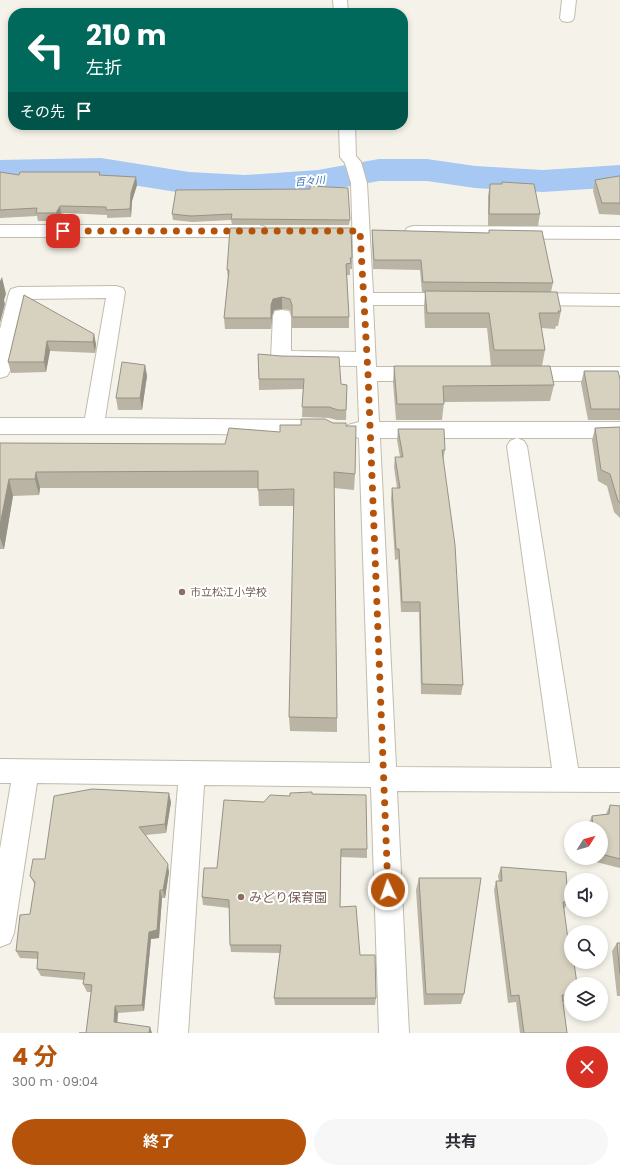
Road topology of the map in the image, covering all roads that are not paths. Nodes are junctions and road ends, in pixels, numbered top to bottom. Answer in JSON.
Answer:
{"nodes":[{"id":1,"x":569,"y":1,"type":"edge"},
{"id":2,"x":567,"y":18,"type":"dead end"},
{"id":3,"x":347,"y":130,"type":"edge"},
{"id":4,"x":0,"y":231,"type":"edge"},
{"id":5,"x":274,"y":231,"type":"edge"},
{"id":6,"x":400,"y":232,"type":"edge"},
{"id":7,"x":620,"y":233,"type":"edge"},
{"id":8,"x":364,"y":299,"type":"junction"},
{"id":9,"x":469,"y":299,"type":"edge"},
{"id":10,"x":509,"y":299,"type":"edge"},
{"id":11,"x":620,"y":300,"type":"edge"},
{"id":12,"x":282,"y":316,"type":"dead end"},
{"id":13,"x":367,"y":366,"type":"junction"},
{"id":14,"x":0,"y":371,"type":"edge"},
{"id":15,"x":439,"y":374,"type":"edge"},
{"id":16,"x":502,"y":374,"type":"edge"},
{"id":17,"x":620,"y":374,"type":"edge"},
{"id":18,"x":0,"y":426,"type":"edge"},
{"id":19,"x":94,"y":426,"type":"junction"},
{"id":20,"x":370,"y":430,"type":"junction"},
{"id":21,"x":620,"y":430,"type":"edge"},
{"id":22,"x":517,"y":446,"type":"dead end"},
{"id":23,"x":0,"y":771,"type":"edge"},
{"id":24,"x":26,"y":771,"type":"junction"},
{"id":25,"x":192,"y":774,"type":"junction"},
{"id":26,"x":383,"y":777,"type":"junction"},
{"id":27,"x":567,"y":779,"type":"junction"},
{"id":28,"x":620,"y":780,"type":"edge"},
{"id":29,"x":0,"y":933,"type":"edge"},
{"id":30,"x":173,"y":1033,"type":"edge"},
{"id":31,"x":394,"y":1033,"type":"edge"}],
"edges":[{"from":1,"to":2,"type":"street"},
{"from":3,"to":8,"type":"street"},
{"from":4,"to":5,"type":"street"},
{"from":6,"to":7,"type":"street"},
{"from":8,"to":9,"type":"street"},
{"from":8,"to":13,"type":"street"},
{"from":10,"to":11,"type":"street"},
{"from":12,"to":13,"type":"street"},
{"from":13,"to":15,"type":"street"},
{"from":13,"to":20,"type":"street"},
{"from":14,"to":19,"type":"street"},
{"from":16,"to":17,"type":"street"},
{"from":18,"to":19,"type":"street"},
{"from":19,"to":20,"type":"street"},
{"from":20,"to":21,"type":"street"},
{"from":20,"to":26,"type":"street"},
{"from":22,"to":27,"type":"street"},
{"from":23,"to":24,"type":"street"},
{"from":24,"to":25,"type":"street"},
{"from":24,"to":29,"type":"street"},
{"from":25,"to":26,"type":"street"},
{"from":25,"to":30,"type":"street"},
{"from":26,"to":27,"type":"street"},
{"from":26,"to":31,"type":"street"},
{"from":27,"to":28,"type":"street"}]}
